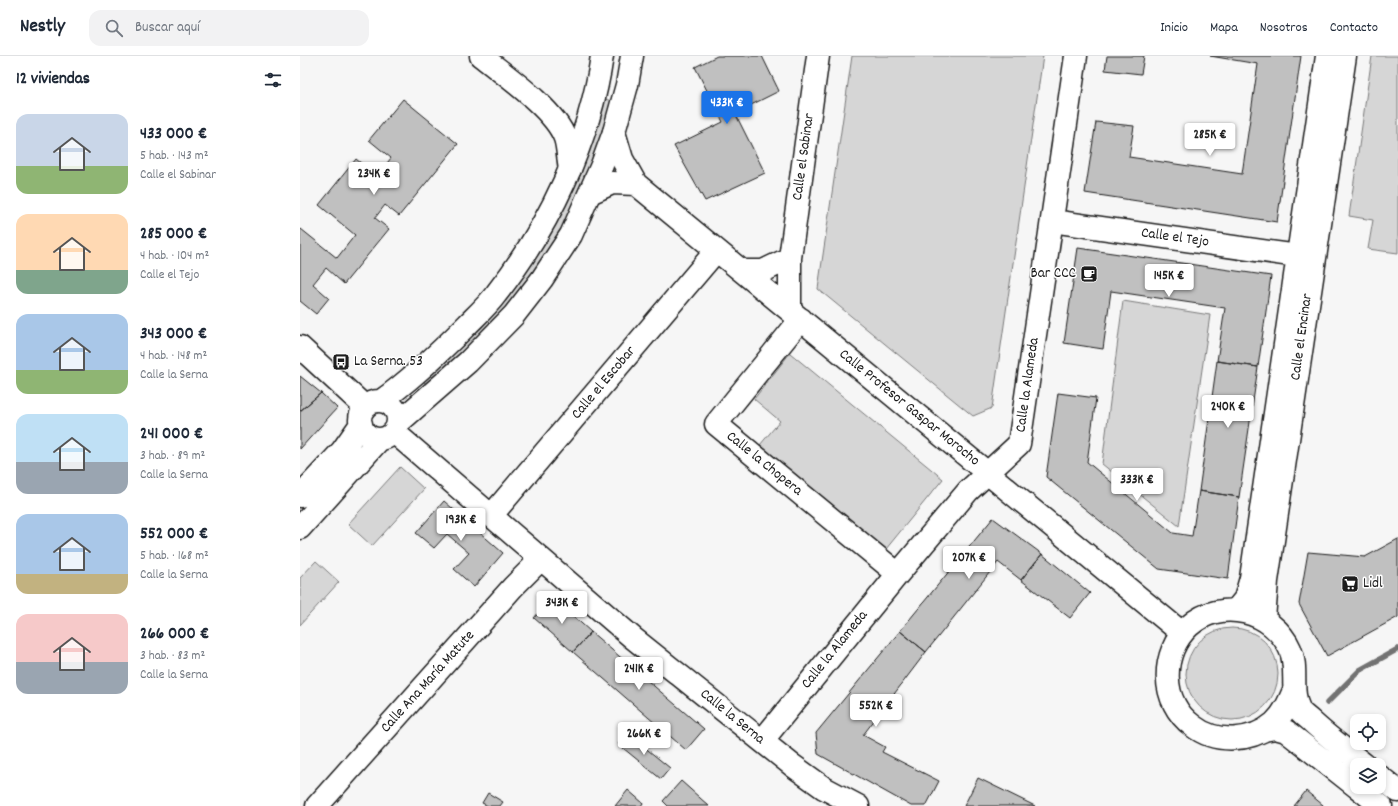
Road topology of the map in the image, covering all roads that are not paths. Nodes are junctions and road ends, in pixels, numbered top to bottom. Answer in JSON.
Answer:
{"nodes":[{"id":1,"x":481,"y":56,"type":"edge"},
{"id":2,"x":602,"y":56,"type":"edge"},
{"id":3,"x":632,"y":56,"type":"edge"},
{"id":4,"x":818,"y":56,"type":"edge"},
{"id":5,"x":1076,"y":56,"type":"edge"},
{"id":6,"x":1327,"y":56,"type":"edge"},
{"id":7,"x":1345,"y":56,"type":"edge"},
{"id":8,"x":614,"y":132,"type":"junction"},
{"id":9,"x":570,"y":169,"type":"junction"},
{"id":10,"x":636,"y":184,"type":"junction"},
{"id":11,"x":590,"y":193,"type":"junction"},
{"id":12,"x":1052,"y":221,"type":"junction"},
{"id":13,"x":716,"y":251,"type":"junction"},
{"id":14,"x":1298,"y":256,"type":"junction"},
{"id":15,"x":790,"y":258,"type":"junction"},
{"id":16,"x":743,"y":271,"type":"junction"},
{"id":17,"x":796,"y":314,"type":"junction"},
{"id":18,"x":300,"y":347,"type":"edge"},
{"id":19,"x":369,"y":411,"type":"junction"},
{"id":20,"x":390,"y":431,"type":"junction"},
{"id":21,"x":989,"y":472,"type":"junction"},
{"id":22,"x":300,"y":496,"type":"edge"},
{"id":23,"x":491,"y":516,"type":"junction"},
{"id":24,"x":300,"y":528,"type":"edge"},
{"id":25,"x":541,"y":559,"type":"junction"},
{"id":26,"x":898,"y":574,"type":"junction"},
{"id":27,"x":1236,"y":610,"type":"junction"},
{"id":28,"x":1264,"y":619,"type":"junction"},
{"id":29,"x":1182,"y":632,"type":"junction"},
{"id":30,"x":1294,"y":690,"type":"junction"},
{"id":31,"x":1264,"y":730,"type":"junction"},
{"id":32,"x":762,"y":741,"type":"junction"},
{"id":33,"x":1356,"y":758,"type":"edge"},
{"id":34,"x":1350,"y":781,"type":"edge"},
{"id":35,"x":1386,"y":782,"type":"edge"},
{"id":36,"x":1398,"y":791,"type":"edge"},
{"id":37,"x":1366,"y":794,"type":"edge"},
{"id":38,"x":317,"y":806,"type":"edge"},
{"id":39,"x":858,"y":806,"type":"edge"},
{"id":40,"x":1381,"y":806,"type":"edge"}],
"edges":[{"from":1,"to":9,"type":"street"},
{"from":2,"to":9,"type":"street"},
{"from":3,"to":8,"type":"street"},
{"from":4,"to":15,"type":"street","name":"Calle el Sabinar"},
{"from":5,"to":12,"type":"street","name":"Calle la Alameda"},
{"from":6,"to":14,"type":"street","name":"Calle el Encinar"},
{"from":7,"to":28,"type":"street","name":"Calle el Encinar"},
{"from":8,"to":10,"type":"street","name":"Calle Profesor Gaspar Morocho"},
{"from":8,"to":11,"type":"street"},
{"from":9,"to":19,"type":"street"},
{"from":10,"to":11,"type":"street"},
{"from":10,"to":13,"type":"street","name":"Calle Profesor Gaspar Morocho"},
{"from":11,"to":20,"type":"street"},
{"from":12,"to":14,"type":"street","name":"Calle el Tejo"},
{"from":12,"to":21,"type":"street","name":"Calle la Alameda"},
{"from":13,"to":16,"type":"street","name":"Calle Profesor Gaspar Morocho"},
{"from":13,"to":23,"type":"street","name":"Calle el Escobar"},
{"from":14,"to":27,"type":"street","name":"Calle el Encinar"},
{"from":15,"to":16,"type":"street"},
{"from":15,"to":17,"type":"street","name":"Calle el Sabinar"},
{"from":16,"to":17,"type":"street","name":"Calle Profesor Gaspar Morocho"},
{"from":17,"to":21,"type":"street","name":"Calle Profesor Gaspar Morocho"},
{"from":17,"to":26,"type":"street","name":"Calle la Chopera"},
{"from":18,"to":19,"type":"street","name":"Calle la Serna"},
{"from":19,"to":20,"type":"street","name":"Calle la Serna"},
{"from":19,"to":20,"type":"street","name":"Calle la Serna"},
{"from":19,"to":22,"type":"street"},
{"from":20,"to":23,"type":"street","name":"Calle la Serna"},
{"from":20,"to":24,"type":"street"},
{"from":21,"to":26,"type":"street","name":"Calle la Alameda"},
{"from":21,"to":29,"type":"street","name":"Calle Profesor Gaspar Morocho"},
{"from":23,"to":25,"type":"street","name":"Calle la Serna"},
{"from":25,"to":32,"type":"street","name":"Calle la Serna"},
{"from":25,"to":38,"type":"street","name":"Calle Ana María Matute"},
{"from":26,"to":32,"type":"street","name":"Calle la Alameda"},
{"from":27,"to":28,"type":"street"},
{"from":27,"to":29,"type":"street"},
{"from":28,"to":30,"type":"street"},
{"from":29,"to":31,"type":"street"},
{"from":30,"to":31,"type":"street"},
{"from":30,"to":33,"type":"street"},
{"from":31,"to":34,"type":"street"},
{"from":32,"to":39,"type":"street","name":"Calle la Serna"},
{"from":35,"to":36,"type":"street"},
{"from":37,"to":40,"type":"street"}]}
